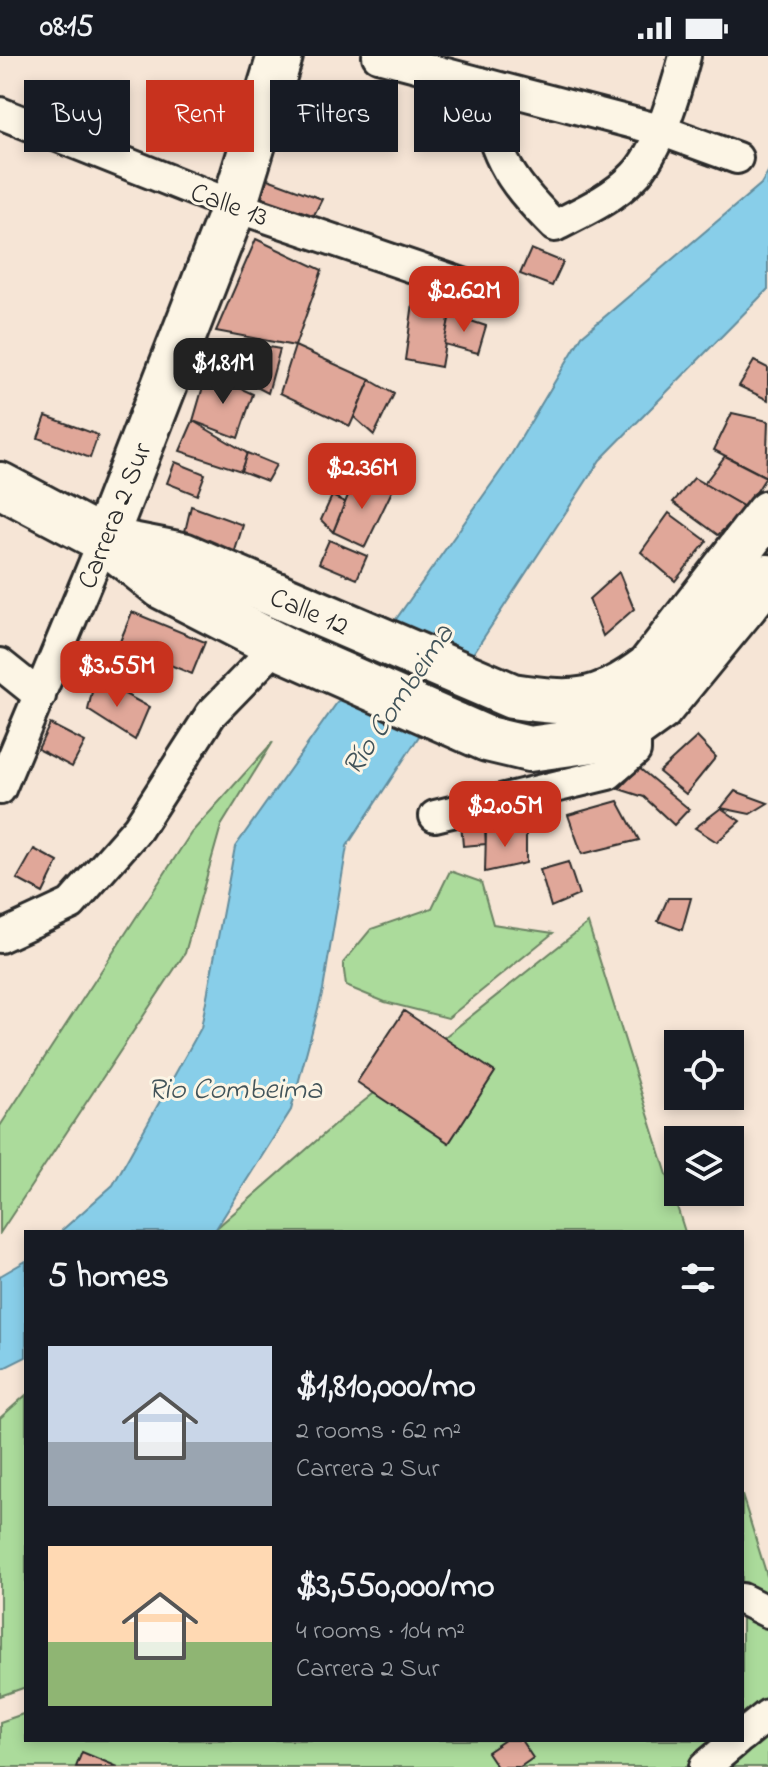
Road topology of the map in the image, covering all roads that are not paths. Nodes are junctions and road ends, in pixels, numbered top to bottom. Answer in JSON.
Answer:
{"nodes":[{"id":1,"x":280,"y":56,"type":"edge"},
{"id":2,"x":378,"y":56,"type":"edge"},
{"id":3,"x":685,"y":56,"type":"edge"},
{"id":4,"x":469,"y":80,"type":"edge"},
{"id":5,"x":520,"y":93,"type":"edge"},
{"id":6,"x":0,"y":113,"type":"edge"},
{"id":7,"x":660,"y":130,"type":"junction"},
{"id":8,"x":498,"y":152,"type":"edge"},
{"id":9,"x":737,"y":158,"type":"dead end"},
{"id":10,"x":234,"y":206,"type":"junction"},
{"id":11,"x":463,"y":284,"type":"dead end"},
{"id":12,"x":0,"y":485,"type":"edge"},
{"id":13,"x":768,"y":513,"type":"edge"},
{"id":14,"x":104,"y":540,"type":"junction"},
{"id":15,"x":768,"y":577,"type":"edge"},
{"id":16,"x":282,"y":648,"type":"junction"},
{"id":17,"x":0,"y":664,"type":"edge"},
{"id":18,"x":40,"y":696,"type":"junction"},
{"id":19,"x":635,"y":727,"type":"junction"},
{"id":20,"x":0,"y":789,"type":"edge"},
{"id":21,"x":435,"y":816,"type":"dead end"},
{"id":22,"x":0,"y":937,"type":"edge"},
{"id":23,"x":744,"y":1600,"type":"edge"},
{"id":24,"x":768,"y":1612,"type":"edge"},
{"id":25,"x":768,"y":1715,"type":"edge"},
{"id":26,"x":744,"y":1734,"type":"edge"},
{"id":27,"x":735,"y":1742,"type":"edge"},
{"id":28,"x":705,"y":1767,"type":"edge"}],
"edges":[{"from":1,"to":10,"type":"main road","name":"Carrera 2 Sur"},
{"from":2,"to":4,"type":"street"},
{"from":3,"to":7,"type":"street"},
{"from":5,"to":7,"type":"street"},
{"from":6,"to":10,"type":"street","name":"Calle 13"},
{"from":7,"to":8,"type":"street"},
{"from":7,"to":9,"type":"street"},
{"from":10,"to":11,"type":"street","name":"Calle 13"},
{"from":10,"to":14,"type":"main road","name":"Carrera 2 Sur"},
{"from":12,"to":14,"type":"main road","name":"Calle 12"},
{"from":13,"to":14,"type":"main road","name":"Calle 12"},
{"from":14,"to":16,"type":"main road","name":"Calle 12"},
{"from":14,"to":18,"type":"street","name":"Carrera 2 Sur"},
{"from":15,"to":19,"type":"main road"},
{"from":16,"to":19,"type":"main road","name":"Calle 12"},
{"from":16,"to":22,"type":"street"},
{"from":17,"to":18,"type":"street"},
{"from":18,"to":20,"type":"street","name":"Carrera 2 Sur"},
{"from":19,"to":21,"type":"street"},
{"from":23,"to":24,"type":"street"},
{"from":25,"to":26,"type":"street"},
{"from":27,"to":28,"type":"street"}]}
